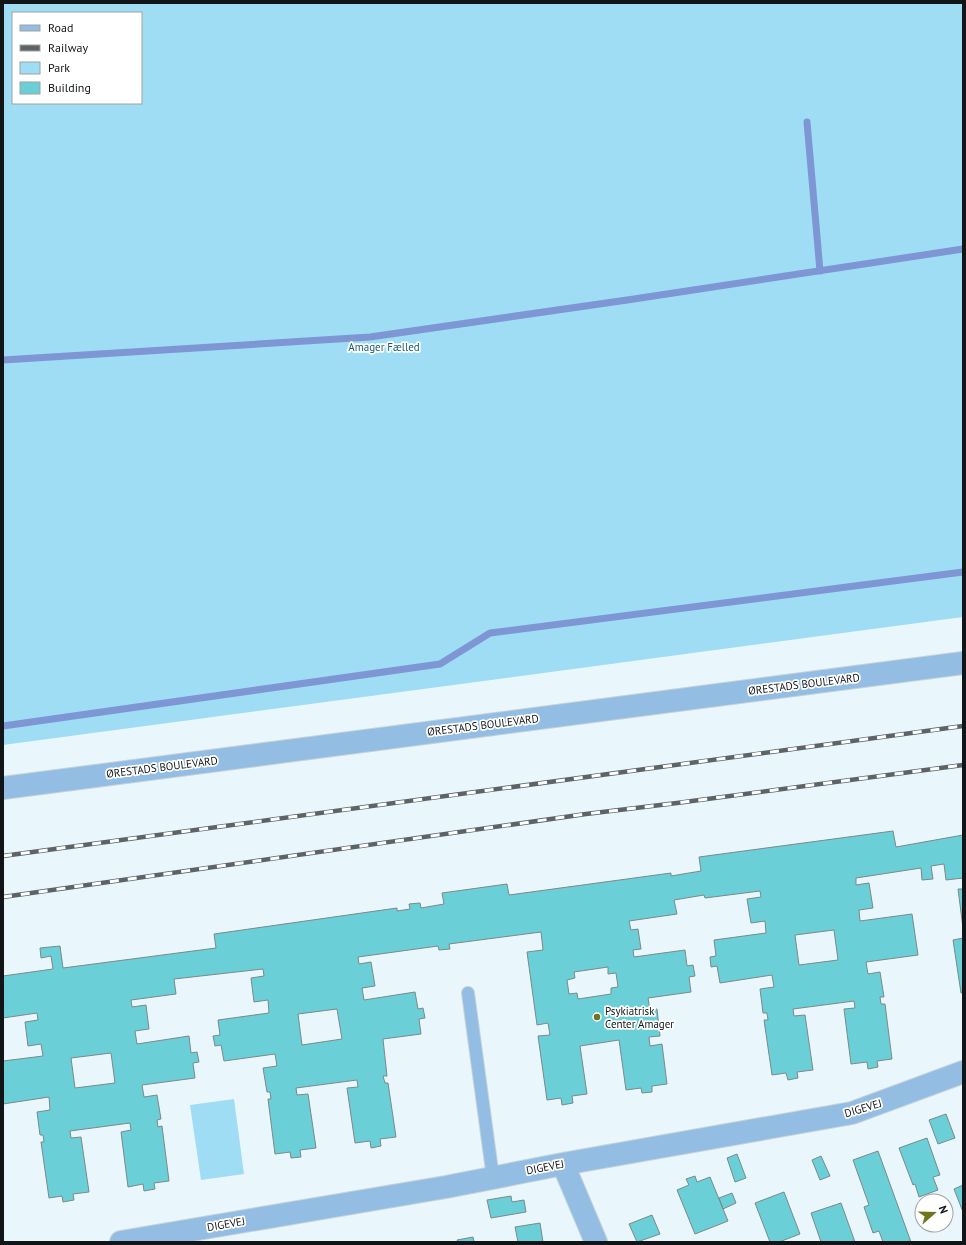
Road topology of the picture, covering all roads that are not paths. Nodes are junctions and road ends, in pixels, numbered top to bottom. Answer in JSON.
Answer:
{"nodes":[{"id":1,"x":963,"y":663,"type":"edge"},
{"id":2,"x":3,"y":788,"type":"edge"},
{"id":3,"x":468,"y":993,"type":"dead end"},
{"id":4,"x":963,"y":1072,"type":"edge"},
{"id":5,"x":563,"y":1164,"type":"junction"},
{"id":6,"x":493,"y":1178,"type":"junction"},
{"id":7,"x":121,"y":1242,"type":"edge"},
{"id":8,"x":596,"y":1242,"type":"edge"}],
"edges":[{"from":1,"to":2,"type":"street","name":"ØRESTADS BOULEVARD"},
{"from":3,"to":6,"type":"lane"},
{"from":4,"to":5,"type":"street","name":"DIGEVEJ"},
{"from":5,"to":6,"type":"street","name":"DIGEVEJ"},
{"from":5,"to":8,"type":"street"},
{"from":6,"to":7,"type":"street","name":"DIGEVEJ"}]}
